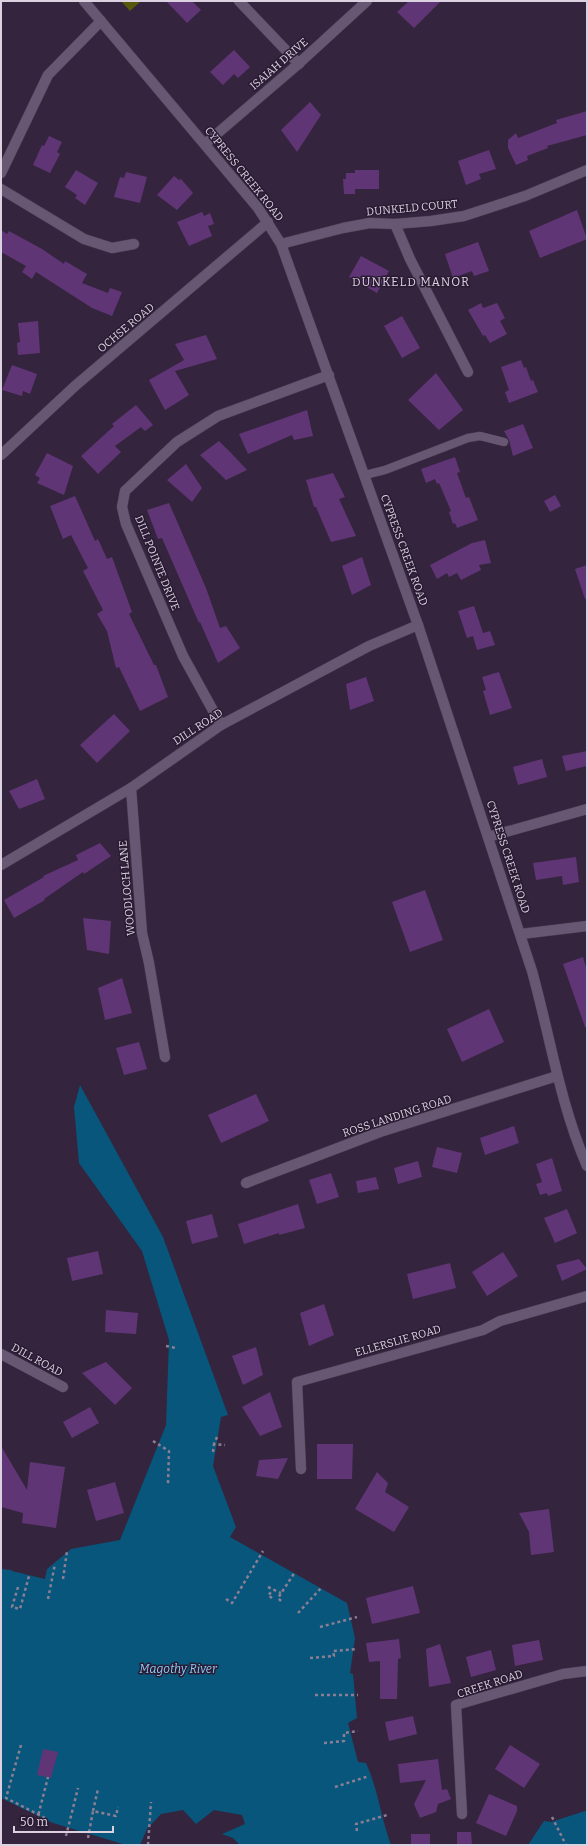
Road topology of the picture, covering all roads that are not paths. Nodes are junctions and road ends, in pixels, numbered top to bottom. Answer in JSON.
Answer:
{"nodes":[{"id":1,"x":84,"y":1,"type":"edge"},
{"id":2,"x":240,"y":1,"type":"edge"},
{"id":3,"x":367,"y":1,"type":"edge"},
{"id":4,"x":101,"y":21,"type":"junction"},
{"id":5,"x":299,"y":64,"type":"junction"},
{"id":6,"x":205,"y":144,"type":"junction"},
{"id":7,"x":587,"y":170,"type":"edge"},
{"id":8,"x":1,"y":173,"type":"edge"},
{"id":9,"x":1,"y":189,"type":"edge"},
{"id":10,"x":268,"y":222,"type":"junction"},
{"id":11,"x":395,"y":224,"type":"junction"},
{"id":12,"x":134,"y":244,"type":"dead end"},
{"id":13,"x":281,"y":244,"type":"junction"},
{"id":14,"x":468,"y":372,"type":"dead end"},
{"id":15,"x":329,"y":375,"type":"junction"},
{"id":16,"x":504,"y":442,"type":"dead end"},
{"id":17,"x":1,"y":455,"type":"edge"},
{"id":18,"x":365,"y":475,"type":"junction"},
{"id":19,"x":418,"y":626,"type":"junction"},
{"id":20,"x":221,"y":725,"type":"junction"},
{"id":21,"x":131,"y":788,"type":"junction"},
{"id":22,"x":587,"y":809,"type":"edge"},
{"id":23,"x":488,"y":837,"type":"junction"},
{"id":24,"x":1,"y":865,"type":"edge"},
{"id":25,"x":587,"y":926,"type":"edge"},
{"id":26,"x":521,"y":934,"type":"junction"},
{"id":27,"x":165,"y":1057,"type":"dead end"},
{"id":28,"x":557,"y":1076,"type":"junction"},
{"id":29,"x":587,"y":1166,"type":"edge"},
{"id":30,"x":246,"y":1183,"type":"dead end"},
{"id":31,"x":587,"y":1296,"type":"edge"},
{"id":32,"x":1,"y":1354,"type":"edge"},
{"id":33,"x":62,"y":1387,"type":"dead end"},
{"id":34,"x":301,"y":1469,"type":"dead end"},
{"id":35,"x":587,"y":1670,"type":"edge"},
{"id":36,"x":462,"y":1814,"type":"dead end"}],
"edges":[{"from":1,"to":4,"type":"street","name":"CYPRESS CREEK ROAD"},
{"from":2,"to":5,"type":"street"},
{"from":3,"to":5,"type":"street","name":"ISAIAH DRIVE"},
{"from":4,"to":6,"type":"street","name":"CYPRESS CREEK ROAD"},
{"from":4,"to":8,"type":"street"},
{"from":5,"to":6,"type":"street","name":"ISAIAH DRIVE"},
{"from":6,"to":10,"type":"street","name":"CYPRESS CREEK ROAD"},
{"from":7,"to":11,"type":"street","name":"DUNKELD COURT"},
{"from":9,"to":12,"type":"street"},
{"from":10,"to":13,"type":"street","name":"CYPRESS CREEK ROAD"},
{"from":10,"to":17,"type":"street","name":"OCHSE ROAD"},
{"from":11,"to":13,"type":"street","name":"DUNKELD COURT"},
{"from":11,"to":14,"type":"street"},
{"from":13,"to":15,"type":"street","name":"CYPRESS CREEK ROAD"},
{"from":15,"to":18,"type":"street","name":"CYPRESS CREEK ROAD"},
{"from":15,"to":20,"type":"street","name":"DILL POINTE DRIVE"},
{"from":16,"to":18,"type":"lane"},
{"from":18,"to":19,"type":"street","name":"CYPRESS CREEK ROAD"},
{"from":19,"to":20,"type":"street","name":"DILL ROAD"},
{"from":19,"to":23,"type":"street","name":"CYPRESS CREEK ROAD"},
{"from":20,"to":21,"type":"street","name":"DILL ROAD"},
{"from":21,"to":24,"type":"street","name":"DILL ROAD"},
{"from":21,"to":27,"type":"street","name":"WOODLOCH LANE"},
{"from":22,"to":23,"type":"street"},
{"from":23,"to":26,"type":"street","name":"CYPRESS CREEK ROAD"},
{"from":25,"to":26,"type":"street"},
{"from":26,"to":28,"type":"street","name":"CYPRESS CREEK ROAD"},
{"from":28,"to":29,"type":"street","name":"CYPRESS CREEK ROAD"},
{"from":28,"to":30,"type":"street","name":"ROSS LANDING ROAD"},
{"from":31,"to":34,"type":"street","name":"ELLERSLIE ROAD"},
{"from":32,"to":33,"type":"street","name":"DILL ROAD"},
{"from":35,"to":36,"type":"street","name":"CREEK ROAD"}]}
